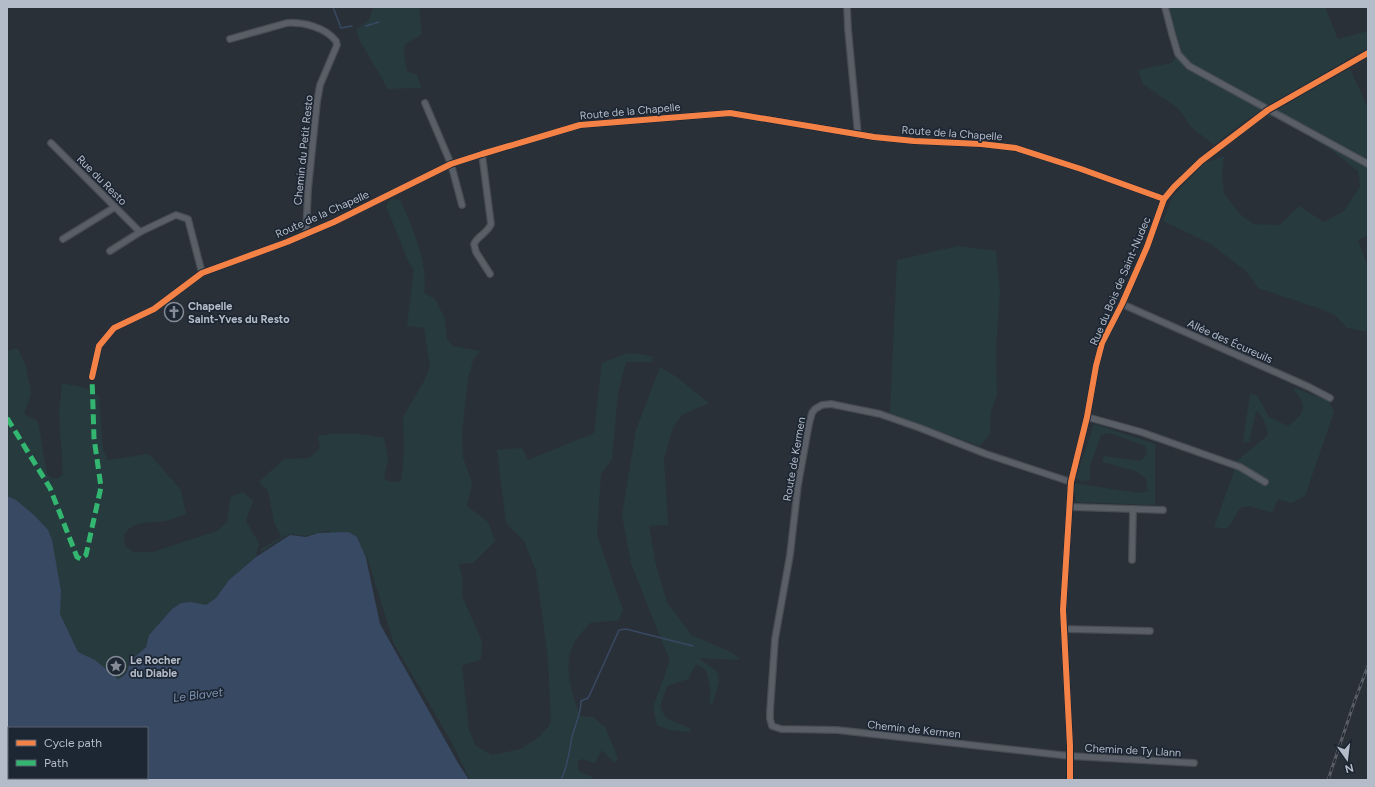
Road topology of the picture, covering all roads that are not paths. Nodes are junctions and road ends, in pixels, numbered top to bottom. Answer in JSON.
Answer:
{"nodes":[{"id":1,"x":847,"y":7,"type":"edge"},
{"id":2,"x":1166,"y":7,"type":"edge"},
{"id":3,"x":230,"y":39,"type":"dead end"},
{"id":4,"x":1368,"y":53,"type":"edge"},
{"id":5,"x":424,"y":103,"type":"dead end"},
{"id":6,"x":1268,"y":110,"type":"junction"},
{"id":7,"x":858,"y":135,"type":"junction"},
{"id":8,"x":51,"y":143,"type":"dead end"},
{"id":9,"x":482,"y":154,"type":"junction"},
{"id":10,"x":451,"y":164,"type":"junction"},
{"id":11,"x":1368,"y":164,"type":"edge"},
{"id":12,"x":1164,"y":199,"type":"junction"},
{"id":13,"x":462,"y":205,"type":"dead end"},
{"id":14,"x":115,"y":207,"type":"junction"},
{"id":15,"x":140,"y":232,"type":"junction"},
{"id":16,"x":306,"y":234,"type":"junction"},
{"id":17,"x":63,"y":239,"type":"dead end"},
{"id":18,"x":110,"y":251,"type":"dead end"},
{"id":19,"x":202,"y":273,"type":"junction"},
{"id":20,"x":490,"y":274,"type":"dead end"},
{"id":21,"x":1122,"y":304,"type":"junction"},
{"id":22,"x":92,"y":377,"type":"dead end"},
{"id":23,"x":1330,"y":398,"type":"dead end"},
{"id":24,"x":1087,"y":417,"type":"junction"},
{"id":25,"x":1072,"y":482,"type":"junction"},
{"id":26,"x":1265,"y":482,"type":"dead end"},
{"id":27,"x":1071,"y":507,"type":"junction"},
{"id":28,"x":1133,"y":510,"type":"junction"},
{"id":29,"x":1163,"y":510,"type":"dead end"},
{"id":30,"x":1132,"y":560,"type":"dead end"},
{"id":31,"x":1064,"y":629,"type":"junction"},
{"id":32,"x":1150,"y":632,"type":"dead end"},
{"id":33,"x":770,"y":711,"type":"joint"},
{"id":34,"x":1070,"y":756,"type":"junction"},
{"id":35,"x":1194,"y":763,"type":"dead end"},
{"id":36,"x":1070,"y":780,"type":"edge"}],
"edges":[{"from":1,"to":7,"type":"street"},
{"from":2,"to":6,"type":"street"},
{"from":3,"to":16,"type":"street","name":"Chemin du Petit Resto"},
{"from":4,"to":6,"type":"street","name":"Rue du Bois de Saint-Nudec"},
{"from":5,"to":10,"type":"street"},
{"from":6,"to":11,"type":"street"},
{"from":6,"to":12,"type":"street","name":"Rue du Bois de Saint-Nudec"},
{"from":7,"to":9,"type":"street","name":"Route de la Chapelle"},
{"from":7,"to":12,"type":"street","name":"Route de la Chapelle"},
{"from":8,"to":14,"type":"street","name":"Rue du Resto"},
{"from":9,"to":10,"type":"street","name":"Route de la Chapelle"},
{"from":9,"to":20,"type":"street"},
{"from":10,"to":13,"type":"street"},
{"from":10,"to":16,"type":"street","name":"Route de la Chapelle"},
{"from":12,"to":21,"type":"street","name":"Rue du Bois de Saint-Nudec"},
{"from":14,"to":15,"type":"street","name":"Rue du Resto"},
{"from":14,"to":17,"type":"street"},
{"from":15,"to":18,"type":"street"},
{"from":15,"to":19,"type":"street"},
{"from":16,"to":19,"type":"street","name":"Route de la Chapelle"},
{"from":19,"to":22,"type":"street","name":"Route de la Chapelle"},
{"from":21,"to":23,"type":"street","name":"Allée des Écureuils"},
{"from":21,"to":24,"type":"street","name":"Rue du Bois de Saint-Nudec"},
{"from":24,"to":25,"type":"street","name":"Rue du Bois de Saint-Nudec"},
{"from":24,"to":26,"type":"street"},
{"from":25,"to":27,"type":"street","name":"Rue du Bois de Saint-Nudec"},
{"from":25,"to":33,"type":"street","name":"Route de Kermen"},
{"from":27,"to":28,"type":"street"},
{"from":27,"to":31,"type":"street","name":"Rue du Bois de Saint-Nudec"},
{"from":28,"to":29,"type":"street"},
{"from":28,"to":30,"type":"street"},
{"from":31,"to":32,"type":"street"},
{"from":31,"to":34,"type":"street","name":"Rue du Bois de Saint-Nudec"},
{"from":33,"to":34,"type":"street","name":"Chemin de Kermen"},
{"from":34,"to":35,"type":"street","name":"Chemin de Ty Llann"},
{"from":34,"to":36,"type":"street","name":"Rue du Bois de Saint-Nudec"}]}
